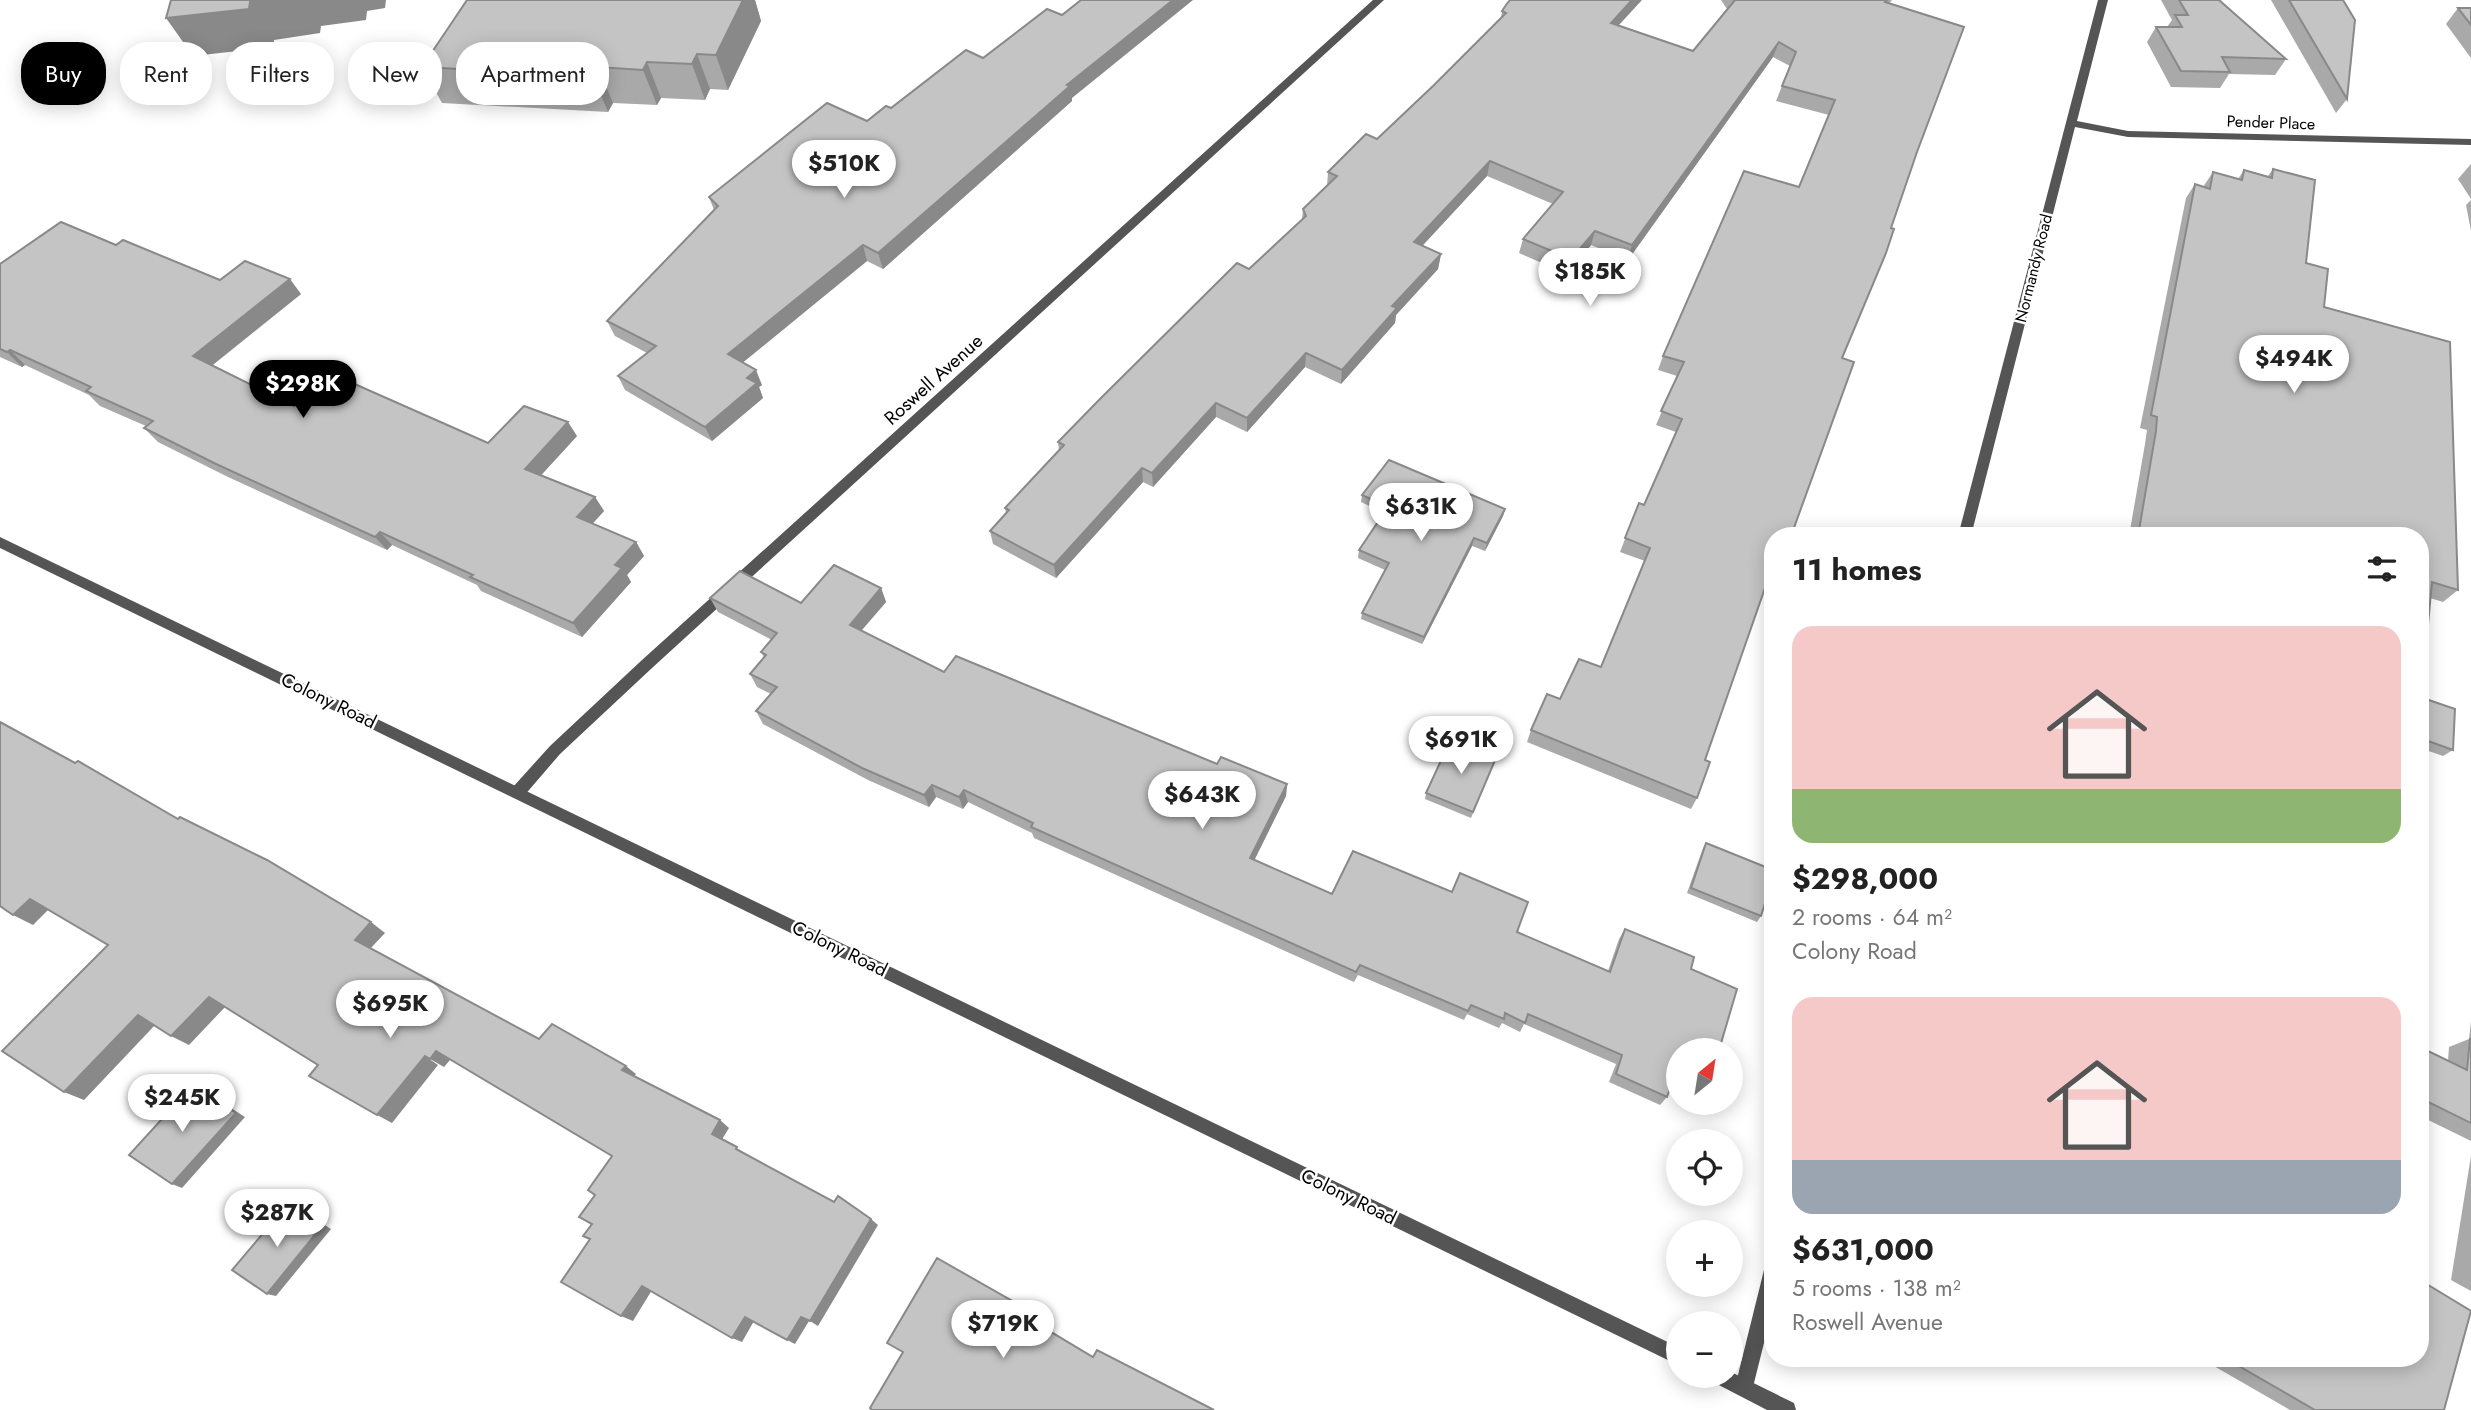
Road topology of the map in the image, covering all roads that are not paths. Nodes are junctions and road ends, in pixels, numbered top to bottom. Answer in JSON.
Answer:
{"nodes":[{"id":1,"x":1379,"y":0,"type":"edge"},
{"id":2,"x":2103,"y":0,"type":"edge"},
{"id":3,"x":2070,"y":123,"type":"junction"},
{"id":4,"x":2471,"y":142,"type":"edge"},
{"id":5,"x":1966,"y":527,"type":"edge"},
{"id":6,"x":0,"y":542,"type":"edge"},
{"id":7,"x":518,"y":792,"type":"junction"},
{"id":8,"x":1764,"y":1306,"type":"edge"},
{"id":9,"x":1666,"y":1350,"type":"edge"},
{"id":10,"x":1744,"y":1387,"type":"joint"},
{"id":11,"x":1787,"y":1410,"type":"edge"}],
"edges":[{"from":1,"to":7,"type":"street","name":"Roswell Avenue"},
{"from":2,"to":3,"type":"street","name":"Normandy Road"},
{"from":3,"to":4,"type":"street","name":"Pender Place"},
{"from":3,"to":5,"type":"street","name":"Normandy Road"},
{"from":6,"to":7,"type":"street","name":"Colony Road"},
{"from":7,"to":9,"type":"street","name":"Colony Road"},
{"from":8,"to":10,"type":"street"},
{"from":10,"to":11,"type":"street"}]}
